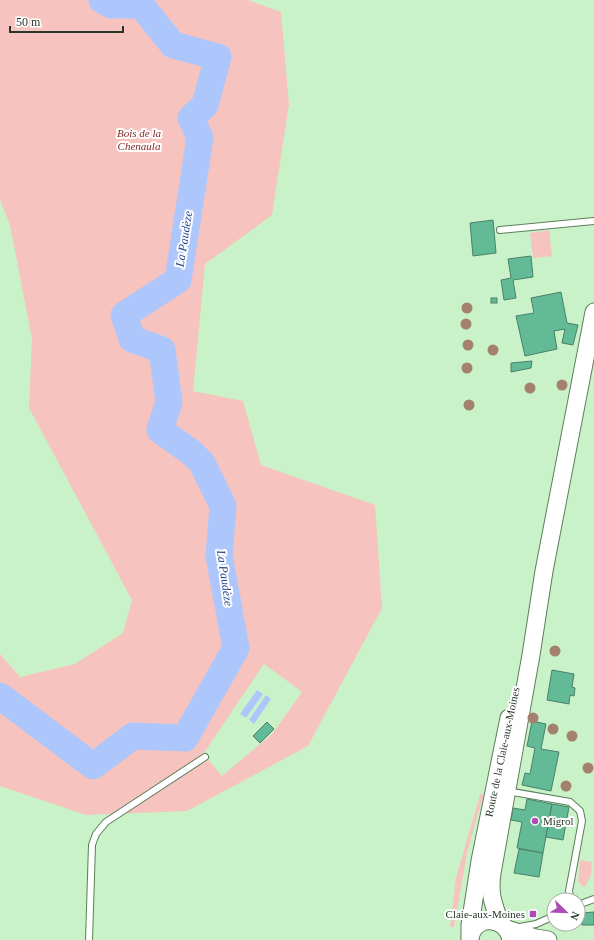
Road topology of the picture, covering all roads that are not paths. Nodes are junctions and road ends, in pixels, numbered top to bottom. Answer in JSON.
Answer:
{"nodes":[{"id":1,"x":594,"y":221,"type":"edge"},
{"id":2,"x":500,"y":230,"type":"dead end"},
{"id":3,"x":594,"y":312,"type":"edge"},
{"id":4,"x":205,"y":757,"type":"dead end"},
{"id":5,"x":501,"y":790,"type":"junction"},
{"id":6,"x":569,"y":892,"type":"edge"},
{"id":7,"x":546,"y":920,"type":"edge"},
{"id":8,"x":505,"y":929,"type":"edge"},
{"id":9,"x":470,"y":939,"type":"edge"},
{"id":10,"x":89,"y":940,"type":"edge"},
{"id":11,"x":548,"y":940,"type":"edge"}],
"edges":[{"from":1,"to":2,"type":"lane"},
{"from":3,"to":5,"type":"main road","name":"Route de la Claie-aux-Moines"},
{"from":4,"to":10,"type":"lane"},
{"from":5,"to":6,"type":"lane"},
{"from":5,"to":8,"type":"main road","name":"Route de la Claie-aux-Moines"},
{"from":5,"to":9,"type":"main road","name":"Route de la Claie-aux-Moines"},
{"from":7,"to":8,"type":"lane"},
{"from":8,"to":9,"type":"main road"},
{"from":8,"to":11,"type":"main road"}]}
